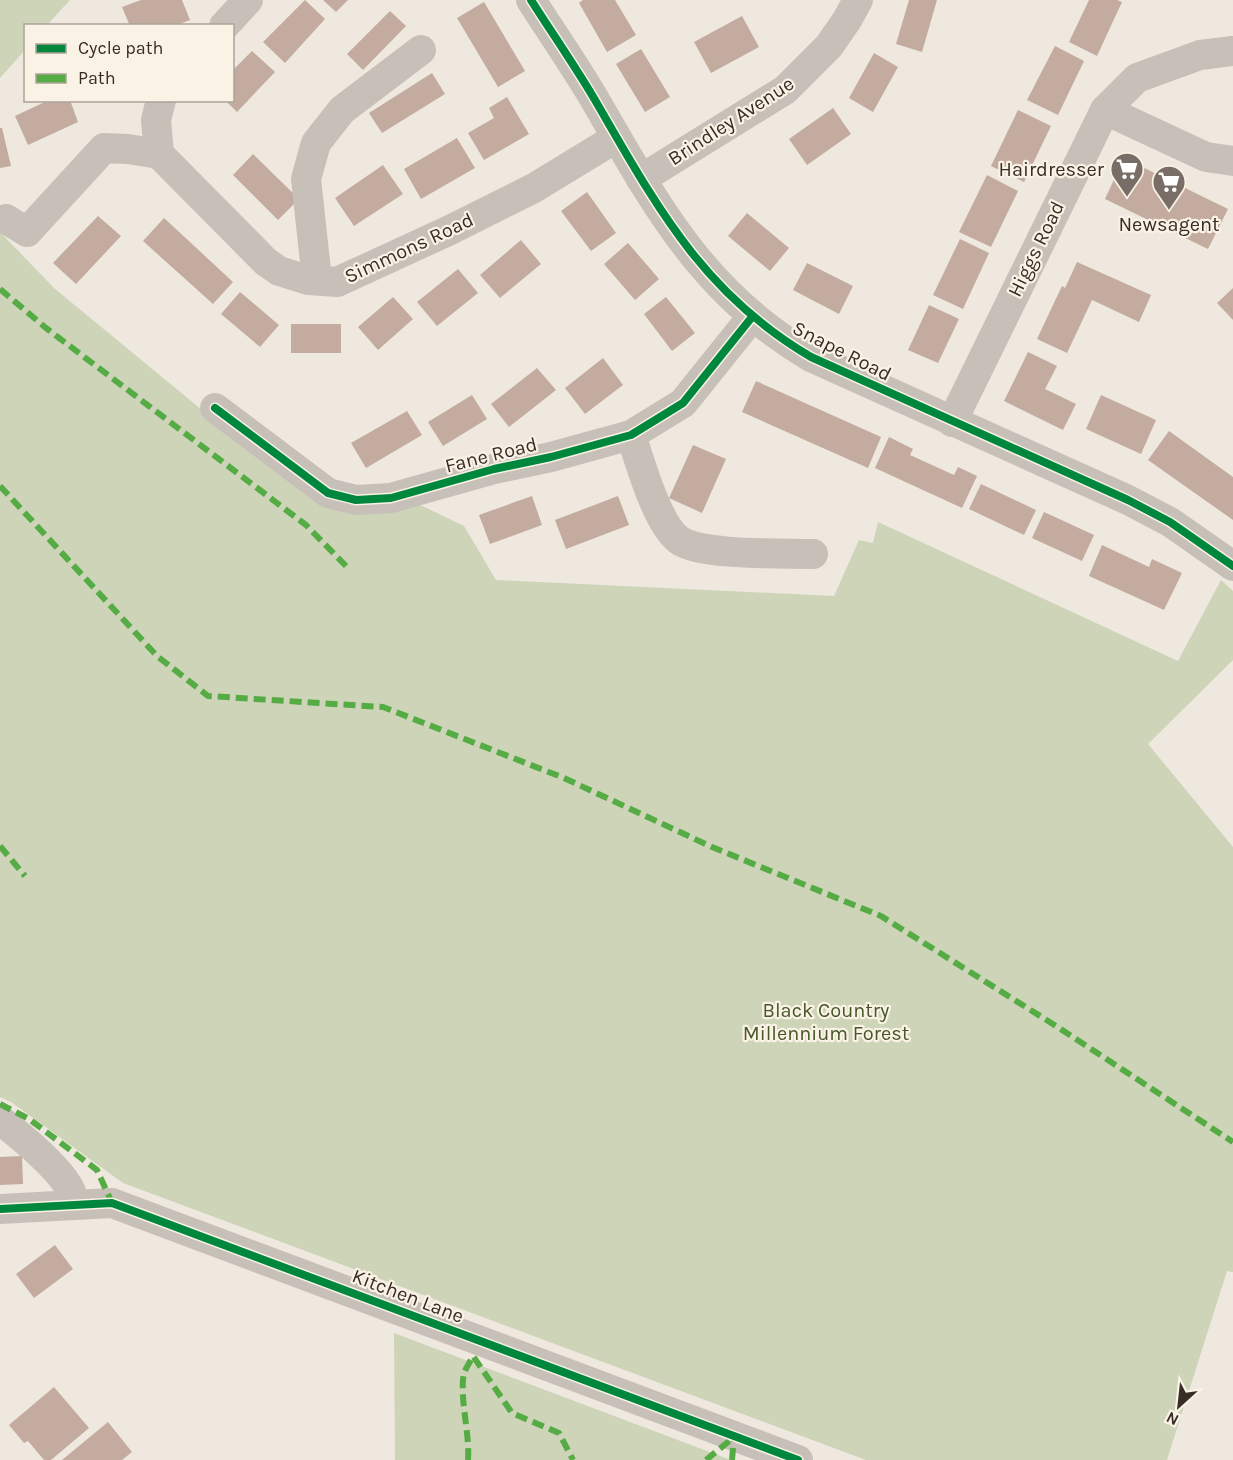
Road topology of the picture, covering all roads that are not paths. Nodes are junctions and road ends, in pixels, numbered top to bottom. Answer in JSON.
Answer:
{"nodes":[{"id":1,"x":248,"y":0,"type":"edge"},
{"id":2,"x":531,"y":0,"type":"edge"},
{"id":3,"x":858,"y":0,"type":"edge"},
{"id":4,"x":226,"y":24,"type":"edge"},
{"id":5,"x":421,"y":50,"type":"dead end"},
{"id":6,"x":1233,"y":51,"type":"edge"},
{"id":7,"x":160,"y":102,"type":"edge"},
{"id":8,"x":1105,"y":110,"type":"junction"},
{"id":9,"x":616,"y":138,"type":"junction"},
{"id":10,"x":159,"y":154,"type":"junction"},
{"id":11,"x":1233,"y":161,"type":"edge"},
{"id":12,"x":640,"y":179,"type":"junction"},
{"id":13,"x":6,"y":219,"type":"dead end"},
{"id":14,"x":317,"y":280,"type":"junction"},
{"id":15,"x":752,"y":316,"type":"junction"},
{"id":16,"x":215,"y":408,"type":"dead end"},
{"id":17,"x":952,"y":422,"type":"junction"},
{"id":18,"x":631,"y":435,"type":"junction"},
{"id":19,"x":813,"y":554,"type":"dead end"},
{"id":20,"x":1233,"y":566,"type":"edge"},
{"id":21,"x":0,"y":1120,"type":"edge"},
{"id":22,"x":70,"y":1204,"type":"junction"},
{"id":23,"x":0,"y":1209,"type":"edge"},
{"id":24,"x":798,"y":1460,"type":"edge"}],
"edges":[{"from":1,"to":4,"type":"street"},
{"from":2,"to":9,"type":"street","name":"Snape Road"},
{"from":3,"to":12,"type":"street","name":"Brindley Avenue"},
{"from":5,"to":14,"type":"street"},
{"from":6,"to":8,"type":"street","name":"Higgs Road"},
{"from":7,"to":10,"type":"street"},
{"from":8,"to":11,"type":"street"},
{"from":8,"to":17,"type":"street","name":"Higgs Road"},
{"from":9,"to":12,"type":"street","name":"Snape Road"},
{"from":9,"to":14,"type":"street","name":"Simmons Road"},
{"from":10,"to":13,"type":"street"},
{"from":10,"to":14,"type":"street","name":"Simmons Road"},
{"from":12,"to":15,"type":"street","name":"Snape Road"},
{"from":15,"to":17,"type":"street","name":"Snape Road"},
{"from":15,"to":18,"type":"street","name":"Fane Road"},
{"from":16,"to":18,"type":"street","name":"Fane Road"},
{"from":17,"to":20,"type":"street","name":"Snape Road"},
{"from":18,"to":19,"type":"street"},
{"from":21,"to":22,"type":"street"},
{"from":22,"to":23,"type":"street","name":"Kitchen Lane"},
{"from":22,"to":24,"type":"street","name":"Kitchen Lane"}]}
